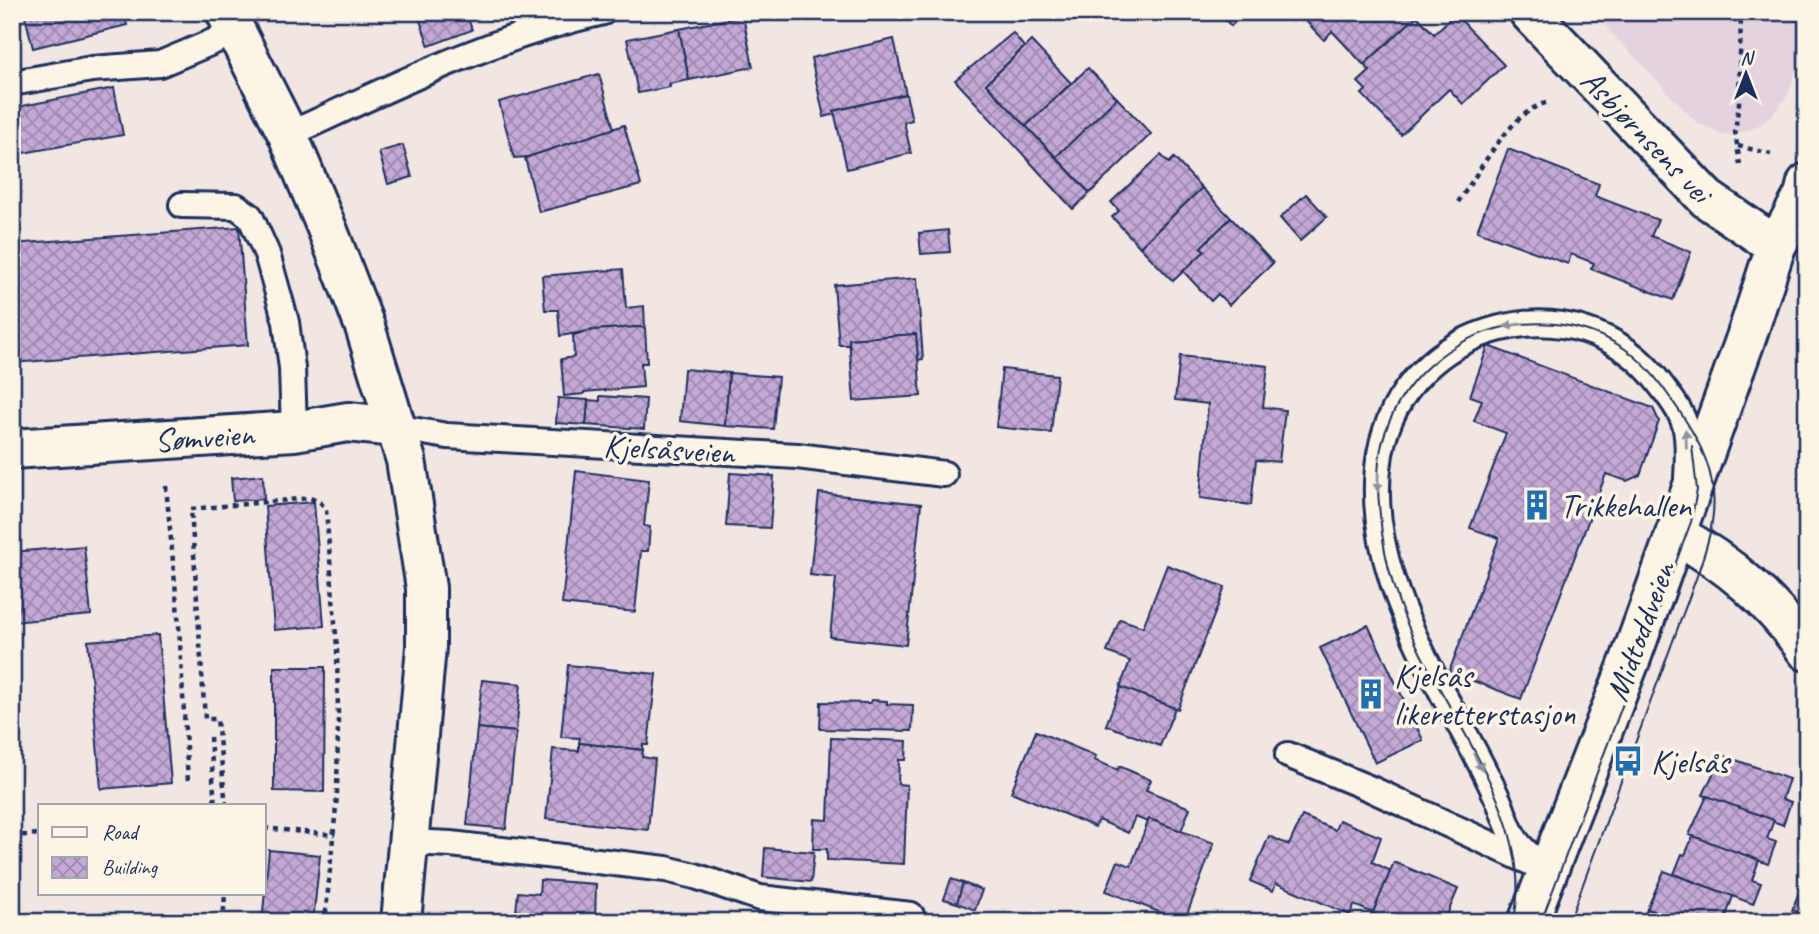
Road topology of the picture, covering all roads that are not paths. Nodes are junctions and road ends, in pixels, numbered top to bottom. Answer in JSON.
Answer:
{"nodes":[{"id":1,"x":603,"y":12,"type":"edge"},
{"id":2,"x":1529,"y":12,"type":"edge"},
{"id":3,"x":231,"y":22,"type":"edge"},
{"id":4,"x":12,"y":83,"type":"edge"},
{"id":5,"x":288,"y":135,"type":"junction"},
{"id":6,"x":1807,"y":183,"type":"edge"},
{"id":7,"x":183,"y":205,"type":"dead end"},
{"id":8,"x":1776,"y":246,"type":"junction"},
{"id":9,"x":395,"y":427,"type":"junction"},
{"id":10,"x":294,"y":431,"type":"junction"},
{"id":11,"x":12,"y":449,"type":"edge"},
{"id":12,"x":944,"y":474,"type":"dead end"},
{"id":13,"x":1680,"y":520,"type":"junction"},
{"id":14,"x":1807,"y":651,"type":"edge"},
{"id":15,"x":1288,"y":755,"type":"dead end"},
{"id":16,"x":408,"y":842,"type":"junction"},
{"id":17,"x":1549,"y":871,"type":"junction"},
{"id":18,"x":911,"y":915,"type":"dead end"},
{"id":19,"x":401,"y":922,"type":"edge"},
{"id":20,"x":1528,"y":922,"type":"edge"}],
"edges":[{"from":1,"to":5,"type":"lane"},
{"from":2,"to":8,"type":"street","name":"Asbjørnsens vei"},
{"from":3,"to":4,"type":"lane"},
{"from":3,"to":5,"type":"street"},
{"from":5,"to":9,"type":"street"},
{"from":6,"to":8,"type":"street","name":"Midtoddveien"},
{"from":7,"to":10,"type":"lane"},
{"from":8,"to":13,"type":"street","name":"Midtoddveien"},
{"from":9,"to":10,"type":"street","name":"Sømveien"},
{"from":9,"to":12,"type":"lane","name":"Kjelsåsveien"},
{"from":9,"to":16,"type":"street"},
{"from":10,"to":11,"type":"street","name":"Sømveien"},
{"from":13,"to":14,"type":"street"},
{"from":13,"to":17,"type":"street","name":"Midtoddveien"},
{"from":13,"to":17,"type":"lane","one_way":true},
{"from":15,"to":17,"type":"lane"},
{"from":16,"to":18,"type":"lane"},
{"from":16,"to":19,"type":"street"},
{"from":17,"to":20,"type":"street","name":"Midtoddveien"}]}
